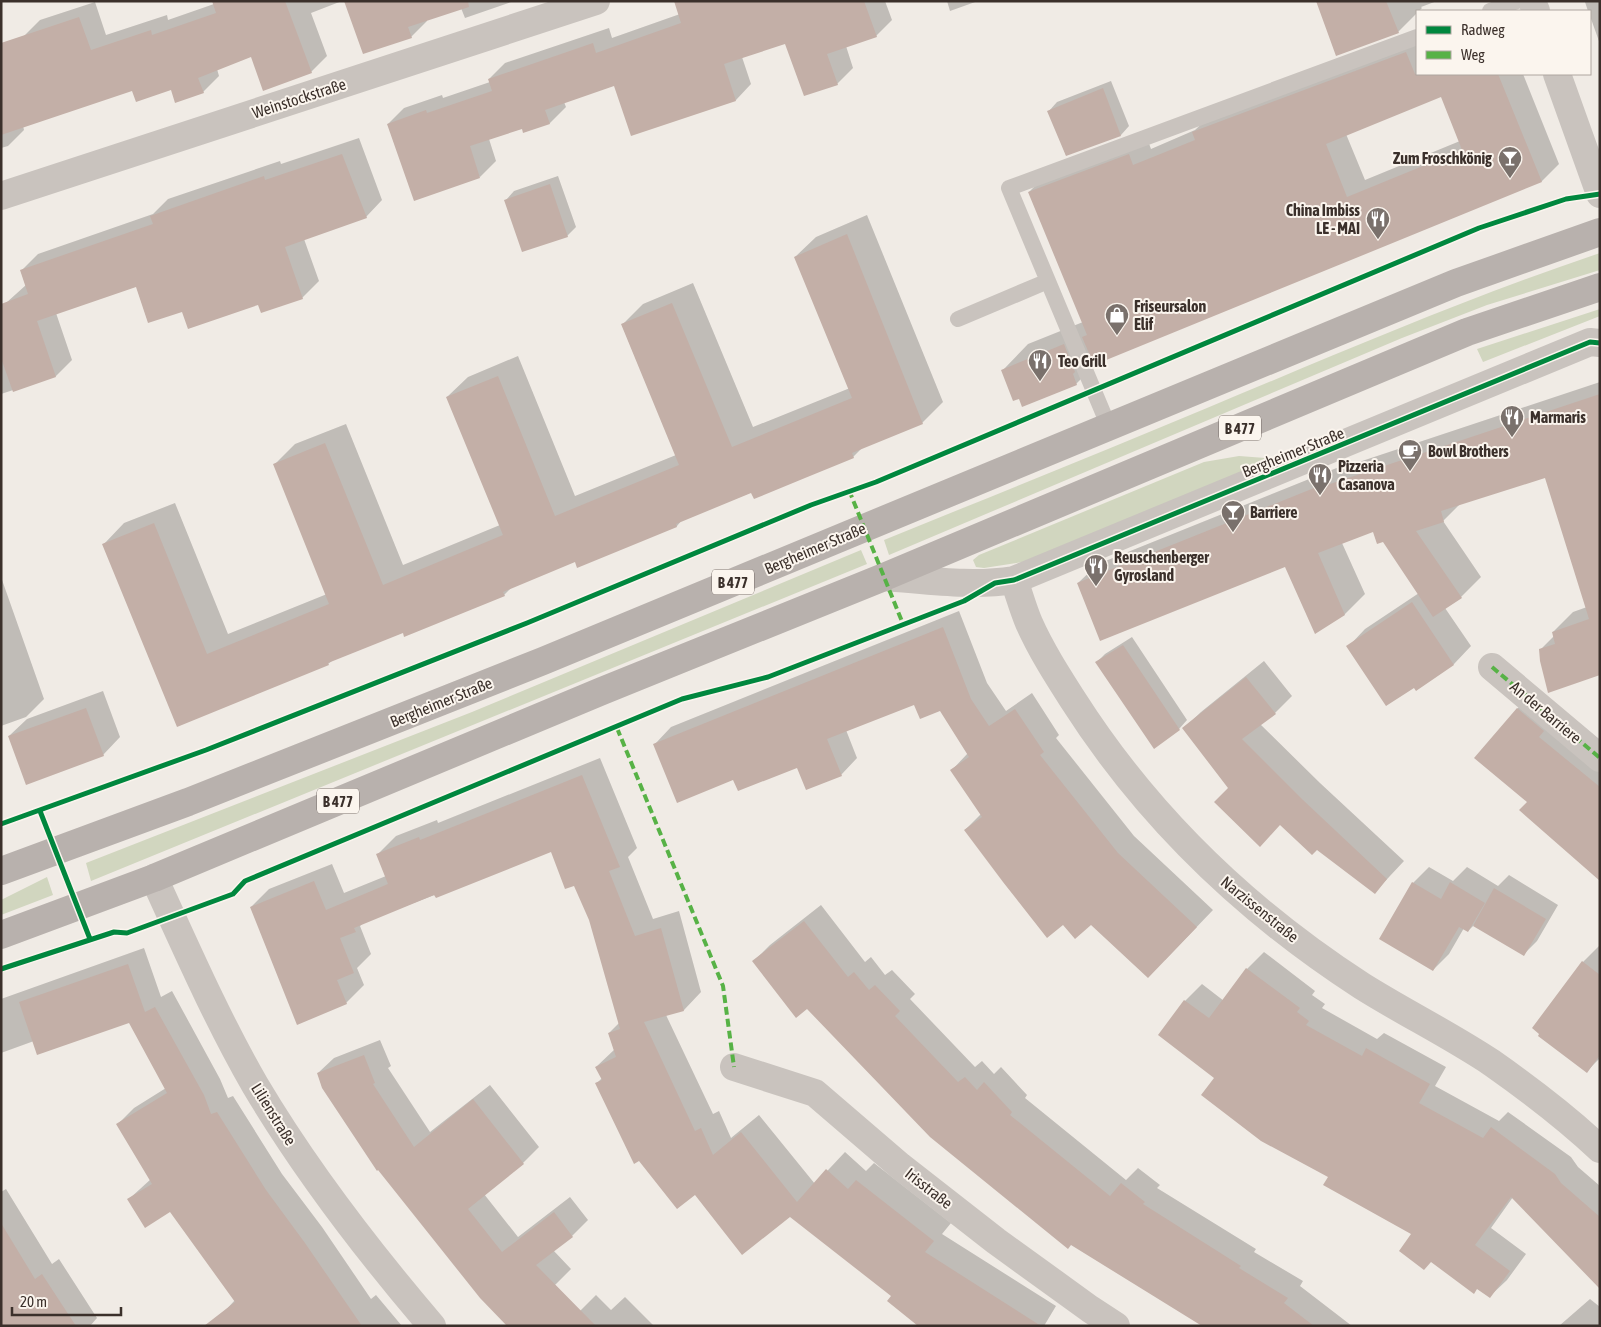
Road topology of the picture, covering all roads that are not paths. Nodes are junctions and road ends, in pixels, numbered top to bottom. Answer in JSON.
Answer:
{"nodes":[{"id":1,"x":596,"y":1,"type":"edge"},
{"id":2,"x":1517,"y":1,"type":"edge"},
{"id":3,"x":1493,"y":10,"type":"edge"},
{"id":4,"x":1416,"y":37,"type":"edge"},
{"id":5,"x":1558,"y":75,"type":"edge"},
{"id":6,"x":1600,"y":194,"type":"edge"},
{"id":7,"x":1,"y":196,"type":"edge"},
{"id":8,"x":1600,"y":232,"type":"edge"},
{"id":9,"x":1048,"y":282,"type":"junction"},
{"id":10,"x":1600,"y":287,"type":"edge"},
{"id":11,"x":958,"y":319,"type":"dead end"},
{"id":12,"x":1600,"y":342,"type":"edge"},
{"id":13,"x":1109,"y":427,"type":"junction"},
{"id":14,"x":884,"y":577,"type":"junction"},
{"id":15,"x":1014,"y":580,"type":"junction"},
{"id":16,"x":1492,"y":667,"type":"dead end"},
{"id":17,"x":1600,"y":758,"type":"edge"},
{"id":18,"x":1,"y":871,"type":"edge"},
{"id":19,"x":154,"y":878,"type":"junction"},
{"id":20,"x":1,"y":935,"type":"edge"},
{"id":21,"x":734,"y":1067,"type":"dead end"},
{"id":22,"x":1600,"y":1149,"type":"edge"},
{"id":23,"x":432,"y":1326,"type":"edge"},
{"id":24,"x":1116,"y":1326,"type":"edge"}],
"edges":[{"from":1,"to":7,"type":"street","name":"Weinstockstraße"},
{"from":2,"to":3,"type":"lane"},
{"from":4,"to":9,"type":"lane"},
{"from":5,"to":6,"type":"street"},
{"from":8,"to":13,"type":"main road","name":"Bergheimer Straße","number":"B 477"},
{"from":9,"to":11,"type":"lane"},
{"from":9,"to":13,"type":"lane"},
{"from":10,"to":14,"type":"main road","name":"Bergheimer Straße","number":"B 477"},
{"from":12,"to":15,"type":"street","name":"Bergheimer Straße"},
{"from":13,"to":18,"type":"main road","name":"Bergheimer Straße","number":"B 477"},
{"from":14,"to":15,"type":"street","name":"Bergheimer Straße"},
{"from":14,"to":19,"type":"main road","name":"Bergheimer Straße","number":"B 477"},
{"from":15,"to":22,"type":"street","name":"Narzissenstraße"},
{"from":16,"to":17,"type":"street","name":"An der Barriere"},
{"from":19,"to":20,"type":"main road","name":"Bergheimer Straße","number":"B 477"},
{"from":19,"to":23,"type":"street","name":"Lilienstraße"},
{"from":21,"to":24,"type":"street","name":"Irisstraße"}]}
